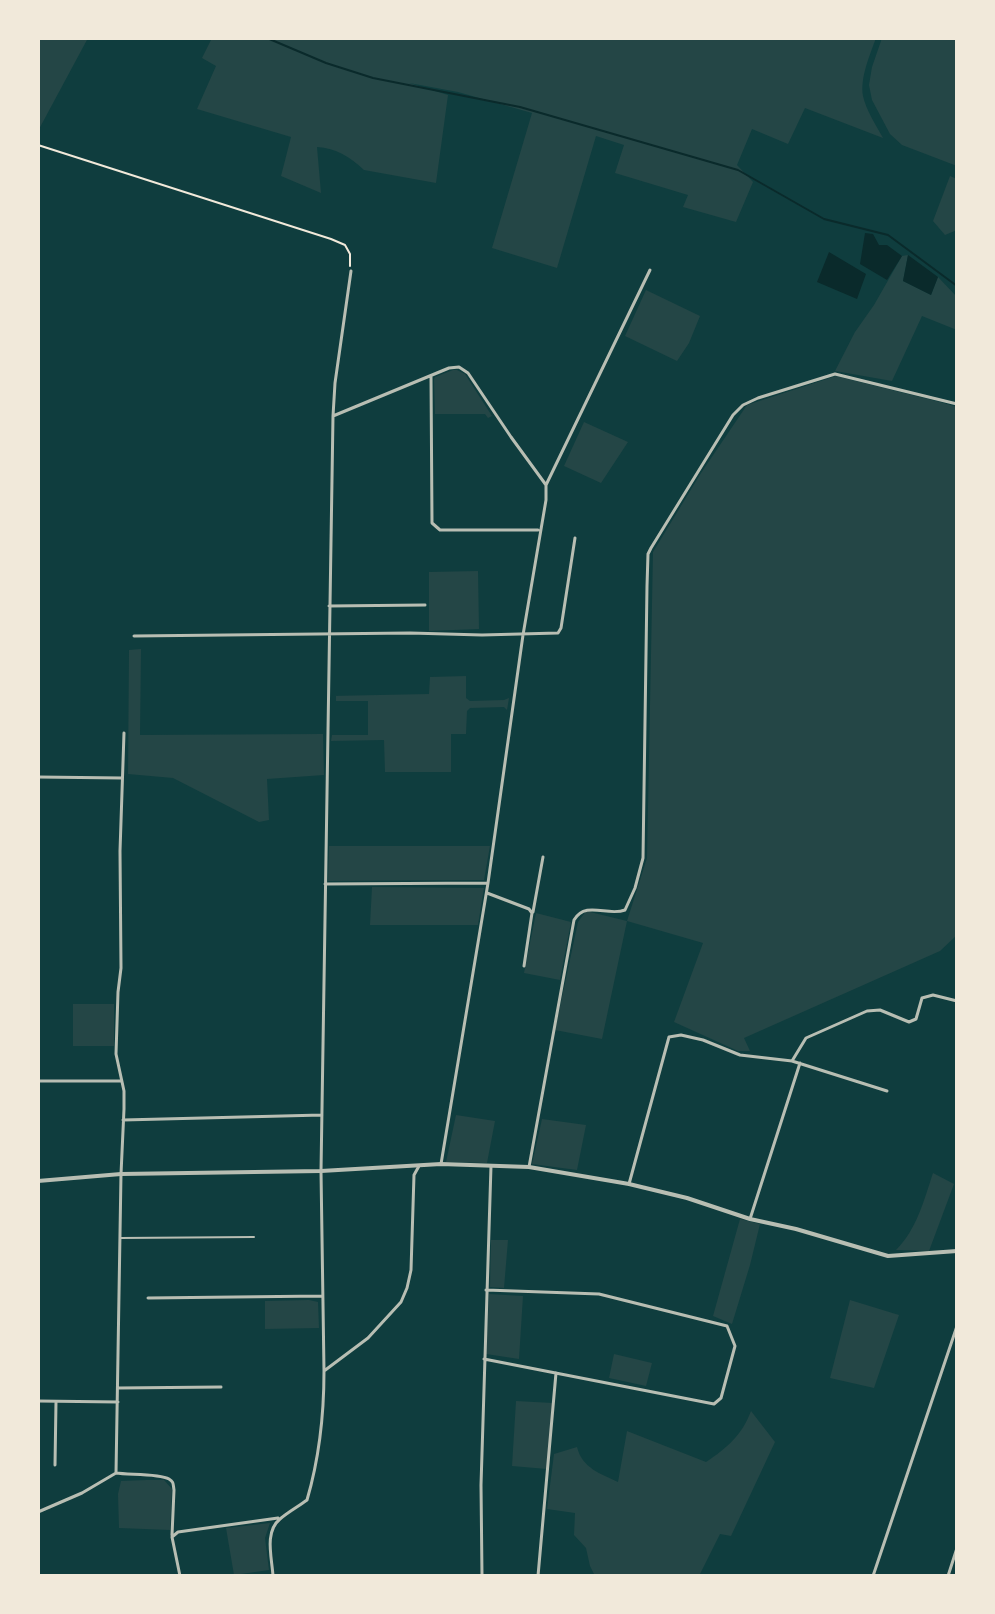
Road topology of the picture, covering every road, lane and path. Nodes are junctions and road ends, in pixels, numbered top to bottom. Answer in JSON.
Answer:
{"nodes":[{"id":1,"x":38,"y":145,"type":"edge"},
{"id":2,"x":650,"y":270,"type":"dead end"},
{"id":3,"x":351,"y":271,"type":"joint"},
{"id":4,"x":431,"y":376,"type":"junction"},
{"id":5,"x":957,"y":404,"type":"edge"},
{"id":6,"x":333,"y":416,"type":"junction"},
{"id":7,"x":546,"y":485,"type":"junction"},
{"id":8,"x":540,"y":530,"type":"junction"},
{"id":9,"x":575,"y":538,"type":"dead end"},
{"id":10,"x":425,"y":605,"type":"dead end"},
{"id":11,"x":329,"y":606,"type":"junction"},
{"id":12,"x":329,"y":634,"type":"junction"},
{"id":13,"x":523,"y":635,"type":"junction"},
{"id":14,"x":134,"y":636,"type":"dead end"},
{"id":15,"x":124,"y":733,"type":"dead end"},
{"id":16,"x":38,"y":777,"type":"edge"},
{"id":17,"x":122,"y":778,"type":"junction"},
{"id":18,"x":543,"y":857,"type":"dead end"},
{"id":19,"x":488,"y":883,"type":"junction"},
{"id":20,"x":325,"y":884,"type":"junction"},
{"id":21,"x":487,"y":893,"type":"junction"},
{"id":22,"x":533,"y":915,"type":"junction"},
{"id":23,"x":524,"y":966,"type":"dead end"},
{"id":24,"x":957,"y":1001,"type":"edge"},
{"id":25,"x":792,"y":1061,"type":"junction"},
{"id":26,"x":800,"y":1063,"type":"junction"},
{"id":27,"x":38,"y":1081,"type":"edge"},
{"id":28,"x":121,"y":1081,"type":"junction"},
{"id":29,"x":887,"y":1091,"type":"dead end"},
{"id":30,"x":322,"y":1115,"type":"junction"},
{"id":31,"x":123,"y":1120,"type":"junction"},
{"id":32,"x":441,"y":1164,"type":"junction"},
{"id":33,"x":419,"y":1166,"type":"junction"},
{"id":34,"x":491,"y":1166,"type":"junction"},
{"id":35,"x":529,"y":1167,"type":"junction"},
{"id":36,"x":321,"y":1171,"type":"junction"},
{"id":37,"x":121,"y":1174,"type":"junction"},
{"id":38,"x":38,"y":1181,"type":"edge"},
{"id":39,"x":629,"y":1184,"type":"junction"},
{"id":40,"x":750,"y":1219,"type":"junction"},
{"id":41,"x":254,"y":1237,"type":"dead end"},
{"id":42,"x":120,"y":1238,"type":"junction"},
{"id":43,"x":957,"y":1251,"type":"edge"},
{"id":44,"x":486,"y":1290,"type":"junction"},
{"id":45,"x":322,"y":1296,"type":"junction"},
{"id":46,"x":148,"y":1298,"type":"dead end"},
{"id":47,"x":957,"y":1326,"type":"edge"},
{"id":48,"x":484,"y":1359,"type":"junction"},
{"id":49,"x":324,"y":1371,"type":"junction"},
{"id":50,"x":556,"y":1373,"type":"junction"},
{"id":51,"x":221,"y":1387,"type":"dead end"},
{"id":52,"x":118,"y":1388,"type":"junction"},
{"id":53,"x":38,"y":1401,"type":"edge"},
{"id":54,"x":56,"y":1402,"type":"junction"},
{"id":55,"x":118,"y":1402,"type":"junction"},
{"id":56,"x":55,"y":1465,"type":"dead end"},
{"id":57,"x":116,"y":1473,"type":"junction"},
{"id":58,"x":38,"y":1512,"type":"edge"},
{"id":59,"x":280,"y":1518,"type":"junction"},
{"id":60,"x":172,"y":1537,"type":"junction"},
{"id":61,"x":957,"y":1548,"type":"edge"},
{"id":62,"x":180,"y":1576,"type":"edge"},
{"id":63,"x":273,"y":1576,"type":"edge"},
{"id":64,"x":482,"y":1576,"type":"edge"},
{"id":65,"x":538,"y":1576,"type":"edge"},
{"id":66,"x":873,"y":1576,"type":"edge"},
{"id":67,"x":948,"y":1576,"type":"edge"}],
"edges":[{"from":1,"to":3,"type":"path"},
{"from":2,"to":7,"type":"street"},
{"from":3,"to":6,"type":"street"},
{"from":4,"to":6,"type":"street"},
{"from":4,"to":7,"type":"street"},
{"from":4,"to":8,"type":"street"},
{"from":5,"to":35,"type":"street"},
{"from":6,"to":11,"type":"street"},
{"from":7,"to":8,"type":"street"},
{"from":8,"to":13,"type":"street"},
{"from":9,"to":13,"type":"street"},
{"from":10,"to":11,"type":"street"},
{"from":11,"to":12,"type":"street"},
{"from":12,"to":13,"type":"street"},
{"from":12,"to":14,"type":"street"},
{"from":12,"to":20,"type":"street"},
{"from":13,"to":19,"type":"street"},
{"from":15,"to":17,"type":"street"},
{"from":16,"to":17,"type":"street"},
{"from":17,"to":28,"type":"street"},
{"from":18,"to":22,"type":"street"},
{"from":19,"to":20,"type":"street"},
{"from":19,"to":21,"type":"street"},
{"from":20,"to":30,"type":"street"},
{"from":21,"to":22,"type":"street"},
{"from":21,"to":32,"type":"street"},
{"from":22,"to":23,"type":"street"},
{"from":24,"to":25,"type":"street"},
{"from":25,"to":26,"type":"street"},
{"from":25,"to":39,"type":"street"},
{"from":26,"to":29,"type":"street"},
{"from":26,"to":40,"type":"street"},
{"from":27,"to":28,"type":"street"},
{"from":28,"to":31,"type":"street"},
{"from":30,"to":31,"type":"street"},
{"from":30,"to":36,"type":"street"},
{"from":31,"to":37,"type":"street"},
{"from":32,"to":33,"type":"street"},
{"from":32,"to":34,"type":"street"},
{"from":33,"to":36,"type":"street"},
{"from":33,"to":49,"type":"street"},
{"from":34,"to":35,"type":"street"},
{"from":34,"to":44,"type":"street"},
{"from":35,"to":39,"type":"street"},
{"from":36,"to":37,"type":"street"},
{"from":36,"to":45,"type":"street"},
{"from":37,"to":38,"type":"street"},
{"from":37,"to":42,"type":"street"},
{"from":39,"to":40,"type":"street"},
{"from":40,"to":43,"type":"street"},
{"from":41,"to":42,"type":"lane"},
{"from":42,"to":52,"type":"street"},
{"from":44,"to":48,"type":"street"},
{"from":44,"to":50,"type":"street"},
{"from":45,"to":46,"type":"street"},
{"from":45,"to":49,"type":"street"},
{"from":47,"to":66,"type":"street"},
{"from":48,"to":50,"type":"street"},
{"from":48,"to":64,"type":"street"},
{"from":49,"to":59,"type":"street"},
{"from":50,"to":65,"type":"street"},
{"from":51,"to":52,"type":"street"},
{"from":52,"to":55,"type":"street"},
{"from":53,"to":54,"type":"street"},
{"from":54,"to":55,"type":"street"},
{"from":54,"to":56,"type":"street"},
{"from":55,"to":57,"type":"street"},
{"from":57,"to":58,"type":"street"},
{"from":57,"to":60,"type":"street"},
{"from":59,"to":60,"type":"street"},
{"from":59,"to":63,"type":"street"},
{"from":60,"to":62,"type":"street"},
{"from":61,"to":67,"type":"street"}]}
